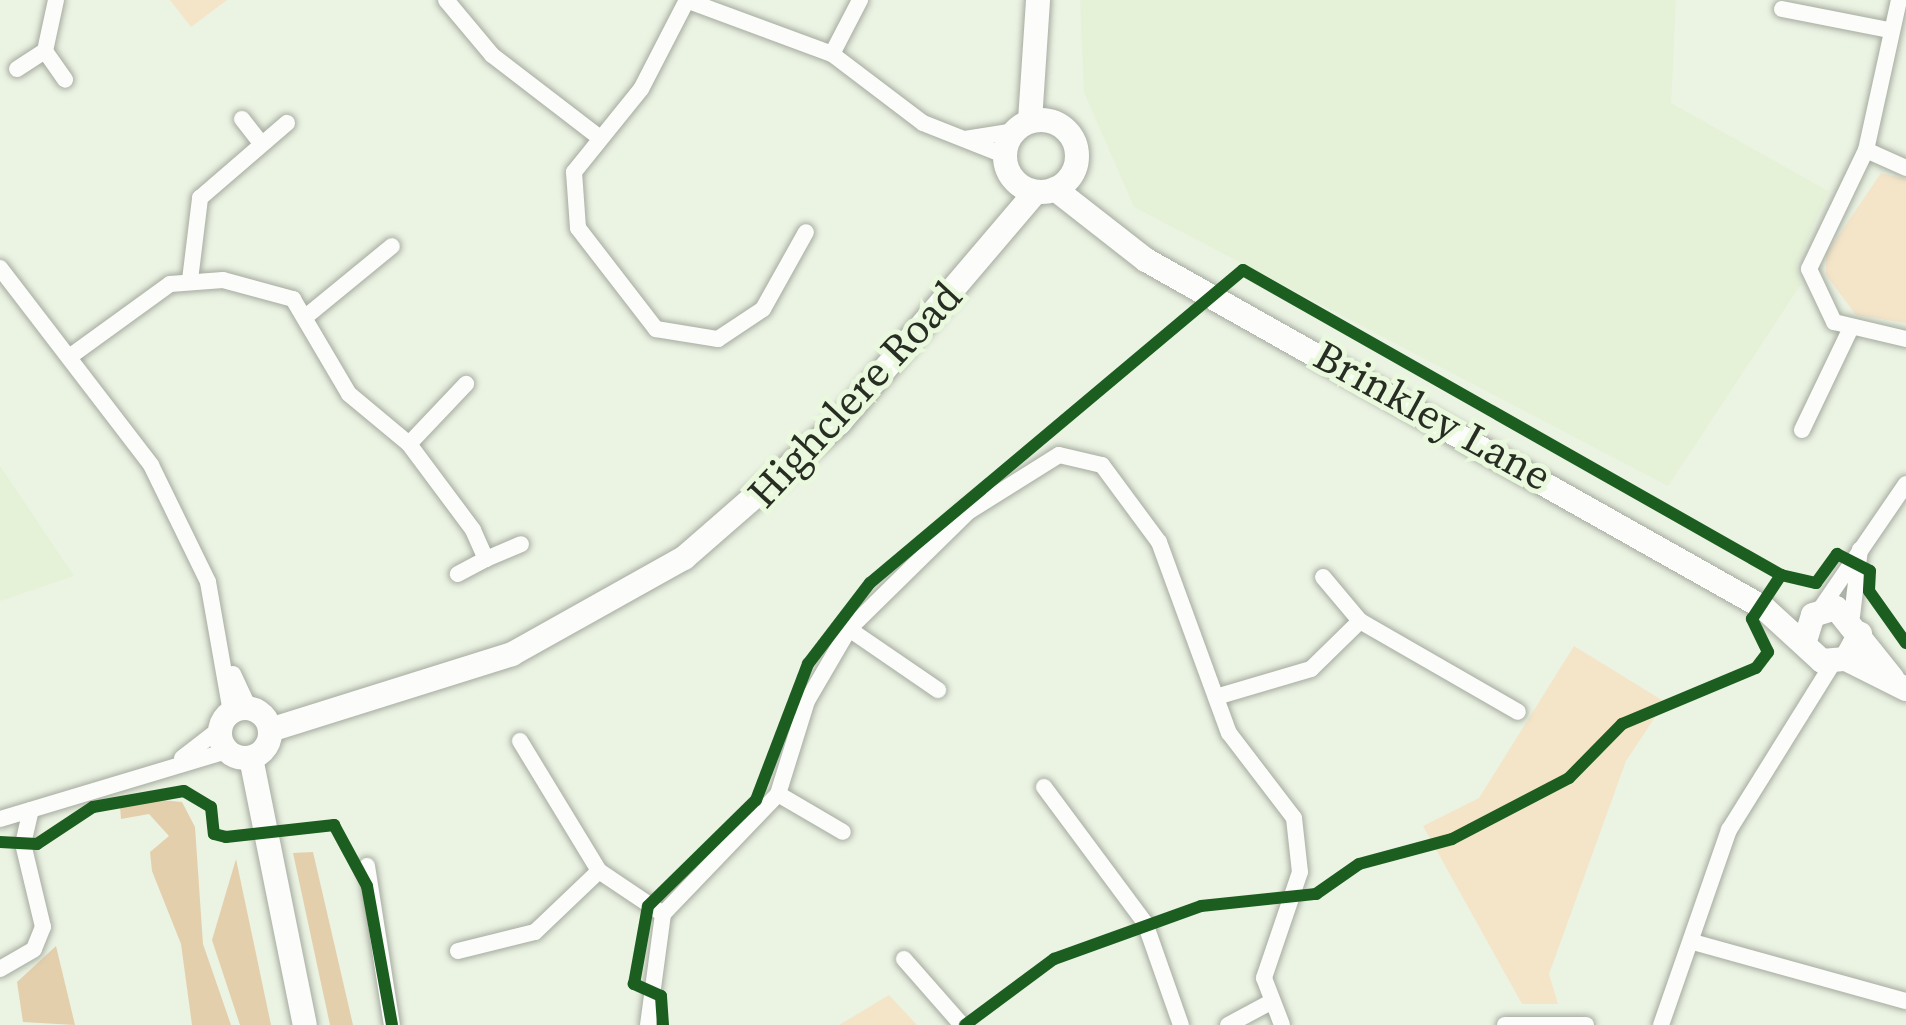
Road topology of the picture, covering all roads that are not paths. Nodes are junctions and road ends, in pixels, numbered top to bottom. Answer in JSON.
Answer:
{"nodes":[{"id":1,"x":56,"y":0,"type":"edge"},
{"id":2,"x":446,"y":0,"type":"edge"},
{"id":3,"x":687,"y":0,"type":"edge"},
{"id":4,"x":860,"y":0,"type":"edge"},
{"id":5,"x":1038,"y":0,"type":"edge"},
{"id":6,"x":1899,"y":0,"type":"edge"},
{"id":7,"x":1782,"y":9,"type":"dead end"},
{"id":8,"x":1889,"y":30,"type":"junction"},
{"id":9,"x":45,"y":51,"type":"junction"},
{"id":10,"x":832,"y":54,"type":"junction"},
{"id":11,"x":1036,"y":62,"type":"junction"},
{"id":12,"x":16,"y":69,"type":"dead end"},
{"id":13,"x":64,"y":80,"type":"dead end"},
{"id":14,"x":242,"y":118,"type":"dead end"},
{"id":15,"x":287,"y":122,"type":"dead end"},
{"id":16,"x":1058,"y":123,"type":"junction"},
{"id":17,"x":1023,"y":126,"type":"junction"},
{"id":18,"x":600,"y":138,"type":"junction"},
{"id":19,"x":964,"y":139,"type":"junction"},
{"id":20,"x":260,"y":142,"type":"junction"},
{"id":21,"x":1866,"y":150,"type":"junction"},
{"id":22,"x":1008,"y":166,"type":"junction"},
{"id":23,"x":1906,"y":168,"type":"edge"},
{"id":24,"x":1054,"y":186,"type":"junction"},
{"id":25,"x":806,"y":232,"type":"dead end"},
{"id":26,"x":392,"y":246,"type":"dead end"},
{"id":27,"x":979,"y":260,"type":"junction"},
{"id":28,"x":0,"y":268,"type":"edge"},
{"id":29,"x":190,"y":280,"type":"junction"},
{"id":30,"x":309,"y":314,"type":"junction"},
{"id":31,"x":1850,"y":330,"type":"junction"},
{"id":32,"x":1906,"y":339,"type":"edge"},
{"id":33,"x":72,"y":355,"type":"junction"},
{"id":34,"x":466,"y":384,"type":"dead end"},
{"id":35,"x":1802,"y":430,"type":"dead end"},
{"id":36,"x":409,"y":445,"type":"junction"},
{"id":37,"x":1906,"y":484,"type":"edge"},
{"id":38,"x":521,"y":544,"type":"dead end"},
{"id":39,"x":1860,"y":549,"type":"junction"},
{"id":40,"x":486,"y":559,"type":"junction"},
{"id":41,"x":458,"y":574,"type":"dead end"},
{"id":42,"x":1323,"y":577,"type":"dead end"},
{"id":43,"x":1764,"y":608,"type":"junction"},
{"id":44,"x":1817,"y":611,"type":"junction"},
{"id":45,"x":1360,"y":621,"type":"junction"},
{"id":46,"x":1856,"y":625,"type":"junction"},
{"id":47,"x":849,"y":629,"type":"junction"},
{"id":48,"x":1824,"y":654,"type":"junction"},
{"id":49,"x":1899,"y":684,"type":"edge"},
{"id":50,"x":938,"y":690,"type":"dead end"},
{"id":51,"x":1216,"y":697,"type":"junction"},
{"id":52,"x":1518,"y":712,"type":"dead end"},
{"id":53,"x":236,"y":732,"type":"junction"},
{"id":54,"x":520,"y":741,"type":"dead end"},
{"id":55,"x":1044,"y":787,"type":"dead end"},
{"id":56,"x":778,"y":794,"type":"junction"},
{"id":57,"x":31,"y":810,"type":"junction"},
{"id":58,"x":0,"y":818,"type":"edge"},
{"id":59,"x":843,"y":832,"type":"dead end"},
{"id":60,"x":367,"y":866,"type":"dead end"},
{"id":61,"x":599,"y":871,"type":"junction"},
{"id":62,"x":663,"y":914,"type":"junction"},
{"id":63,"x":1693,"y":942,"type":"junction"},
{"id":64,"x":458,"y":951,"type":"dead end"},
{"id":65,"x":904,"y":959,"type":"dead end"},
{"id":66,"x":0,"y":969,"type":"edge"},
{"id":67,"x":1906,"y":1001,"type":"edge"},
{"id":68,"x":1269,"y":1003,"type":"junction"},
{"id":69,"x":305,"y":1025,"type":"edge"},
{"id":70,"x":392,"y":1025,"type":"edge"},
{"id":71,"x":648,"y":1025,"type":"edge"},
{"id":72,"x":962,"y":1025,"type":"edge"},
{"id":73,"x":1181,"y":1025,"type":"edge"},
{"id":74,"x":1228,"y":1025,"type":"edge"},
{"id":75,"x":1282,"y":1025,"type":"edge"},
{"id":76,"x":1505,"y":1025,"type":"edge"},
{"id":77,"x":1586,"y":1025,"type":"edge"},
{"id":78,"x":1661,"y":1025,"type":"edge"}],
"edges":[{"from":1,"to":9,"type":"street"},
{"from":2,"to":18,"type":"street"},
{"from":3,"to":10,"type":"street"},
{"from":3,"to":18,"type":"street"},
{"from":4,"to":10,"type":"street"},
{"from":5,"to":11,"type":"street","name":"Highclere Road"},
{"from":6,"to":8,"type":"street"},
{"from":7,"to":8,"type":"street"},
{"from":8,"to":21,"type":"street"},
{"from":9,"to":12,"type":"street"},
{"from":9,"to":13,"type":"street"},
{"from":10,"to":19,"type":"street"},
{"from":11,"to":16,"type":"street"},
{"from":11,"to":17,"type":"street","name":"Highclere Road"},
{"from":14,"to":20,"type":"street"},
{"from":15,"to":20,"type":"street"},
{"from":16,"to":17,"type":"street"},
{"from":16,"to":24,"type":"street"},
{"from":17,"to":19,"type":"street"},
{"from":17,"to":22,"type":"street","name":"Highclere Road"},
{"from":18,"to":25,"type":"street"},
{"from":19,"to":22,"type":"street"},
{"from":20,"to":29,"type":"street"},
{"from":21,"to":23,"type":"street"},
{"from":21,"to":31,"type":"street"},
{"from":22,"to":24,"type":"street"},
{"from":22,"to":27,"type":"street","name":"Highclere Road"},
{"from":24,"to":27,"type":"street","name":"Highclere Road"},
{"from":24,"to":43,"type":"street","name":"Brinkley Lane"},
{"from":26,"to":30,"type":"street"},
{"from":27,"to":53,"type":"street","name":"Highclere Road"},
{"from":28,"to":33,"type":"street"},
{"from":29,"to":30,"type":"street"},
{"from":29,"to":33,"type":"street"},
{"from":30,"to":36,"type":"street"},
{"from":31,"to":32,"type":"street"},
{"from":31,"to":35,"type":"street"},
{"from":33,"to":53,"type":"street"},
{"from":34,"to":36,"type":"street"},
{"from":36,"to":40,"type":"street"},
{"from":37,"to":39,"type":"street"},
{"from":38,"to":40,"type":"street"},
{"from":39,"to":44,"type":"street"},
{"from":39,"to":46,"type":"street"},
{"from":40,"to":41,"type":"street"},
{"from":42,"to":45,"type":"street"},
{"from":43,"to":44,"type":"street","name":"Brinkley Lane"},
{"from":43,"to":48,"type":"street","name":"Brinkley Lane"},
{"from":44,"to":46,"type":"street","name":"Brinkley Lane"},
{"from":44,"to":48,"type":"street"},
{"from":45,"to":51,"type":"street"},
{"from":45,"to":52,"type":"street"},
{"from":46,"to":48,"type":"street"},
{"from":46,"to":49,"type":"street","name":"Brinkley Lane"},
{"from":47,"to":50,"type":"street"},
{"from":47,"to":51,"type":"street"},
{"from":47,"to":56,"type":"street"},
{"from":48,"to":49,"type":"street","name":"Brinkley Lane"},
{"from":48,"to":63,"type":"street"},
{"from":51,"to":68,"type":"street"},
{"from":53,"to":57,"type":"street"},
{"from":53,"to":69,"type":"street"},
{"from":54,"to":61,"type":"street"},
{"from":55,"to":73,"type":"street"},
{"from":56,"to":59,"type":"street"},
{"from":56,"to":62,"type":"street"},
{"from":57,"to":58,"type":"street"},
{"from":57,"to":66,"type":"street"},
{"from":60,"to":70,"type":"street"},
{"from":61,"to":62,"type":"street"},
{"from":61,"to":64,"type":"street"},
{"from":62,"to":71,"type":"street"},
{"from":63,"to":67,"type":"street"},
{"from":63,"to":78,"type":"street"},
{"from":65,"to":72,"type":"street"},
{"from":68,"to":74,"type":"street"},
{"from":68,"to":75,"type":"street"},
{"from":76,"to":77,"type":"street"}]}
